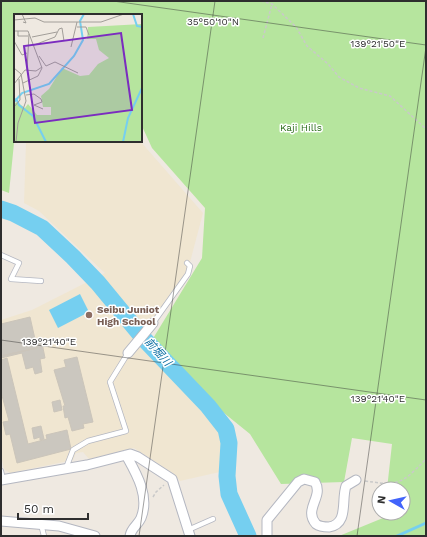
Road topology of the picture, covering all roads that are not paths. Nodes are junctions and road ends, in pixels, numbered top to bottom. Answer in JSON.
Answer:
{"nodes":[{"id":1,"x":1,"y":255,"type":"edge"},
{"id":2,"x":187,"y":263,"type":"dead end"},
{"id":3,"x":41,"y":281,"type":"dead end"},
{"id":4,"x":153,"y":323,"type":"joint"},
{"id":5,"x":128,"y":353,"type":"joint"},
{"id":6,"x":126,"y":455,"type":"junction"},
{"id":7,"x":66,"y":468,"type":"junction"},
{"id":8,"x":1,"y":470,"type":"edge"},
{"id":9,"x":2,"y":480,"type":"edge"},
{"id":10,"x":356,"y":480,"type":"road end"},
{"id":11,"x":213,"y":519,"type":"dead end"},
{"id":12,"x":1,"y":522,"type":"edge"},
{"id":13,"x":41,"y":523,"type":"junction"},
{"id":14,"x":189,"y":533,"type":"edge"},
{"id":15,"x":44,"y":536,"type":"edge"},
{"id":16,"x":95,"y":536,"type":"edge"},
{"id":17,"x":130,"y":536,"type":"edge"},
{"id":18,"x":267,"y":536,"type":"edge"}],
"edges":[{"from":1,"to":3,"type":"lane"},
{"from":2,"to":4,"type":"lane"},
{"from":4,"to":5,"type":"street"},
{"from":5,"to":7,"type":"lane"},
{"from":6,"to":7,"type":"street"},
{"from":6,"to":14,"type":"street"},
{"from":6,"to":17,"type":"street"},
{"from":7,"to":9,"type":"street"},
{"from":8,"to":9,"type":"lane"},
{"from":10,"to":18,"type":"street"},
{"from":11,"to":14,"type":"lane"},
{"from":12,"to":13,"type":"street"},
{"from":13,"to":15,"type":"lane"},
{"from":13,"to":16,"type":"street"}]}
